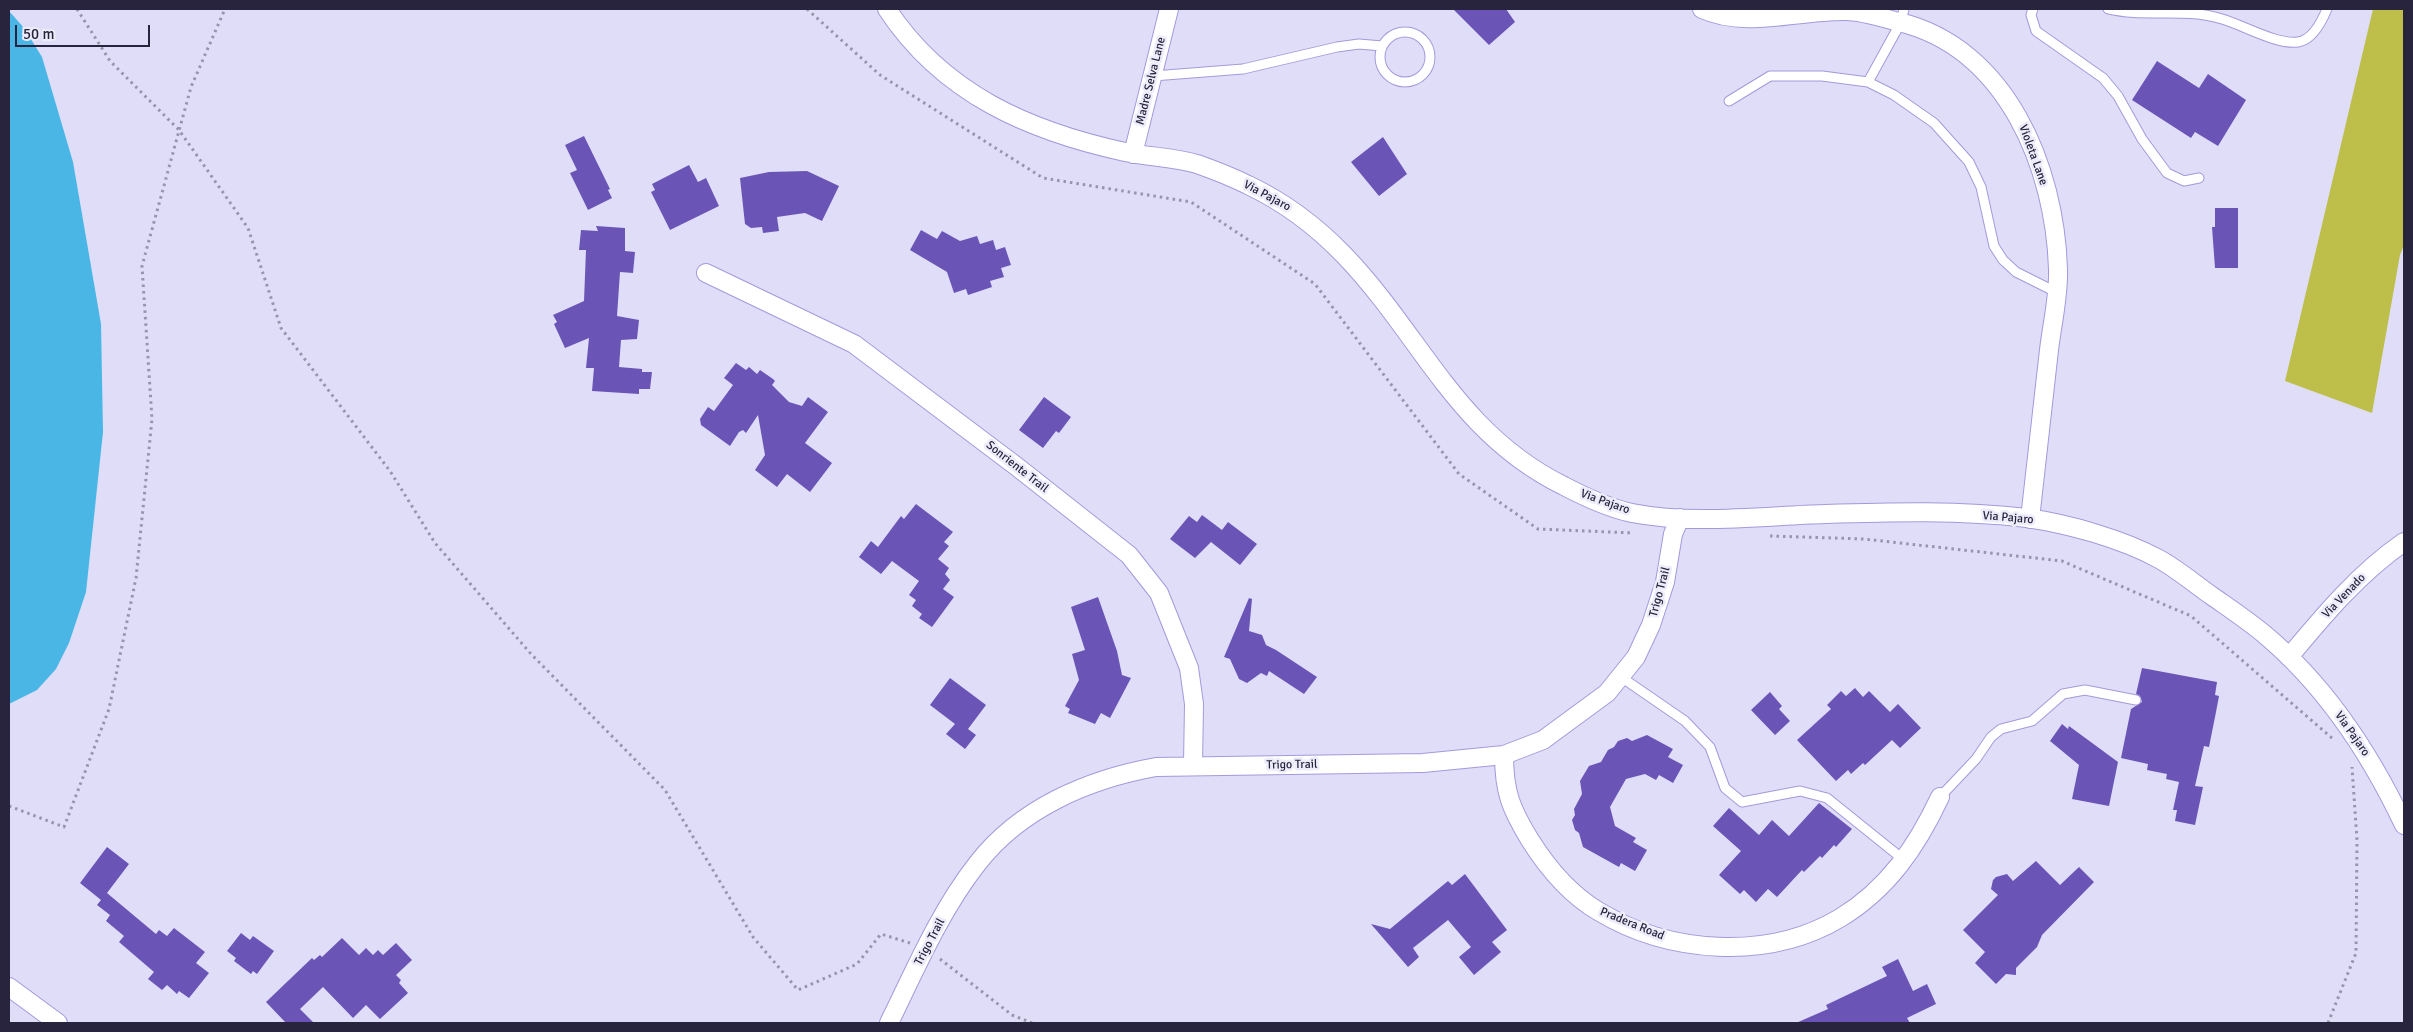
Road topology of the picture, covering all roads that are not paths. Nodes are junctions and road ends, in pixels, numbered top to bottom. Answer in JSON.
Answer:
{"nodes":[{"id":1,"x":887,"y":9,"type":"edge"},
{"id":2,"x":1169,"y":9,"type":"edge"},
{"id":3,"x":1702,"y":9,"type":"edge"},
{"id":4,"x":2033,"y":9,"type":"edge"},
{"id":5,"x":2108,"y":9,"type":"edge"},
{"id":6,"x":2326,"y":9,"type":"edge"},
{"id":7,"x":1903,"y":15,"type":"edge"},
{"id":8,"x":1382,"y":46,"type":"junction"},
{"id":9,"x":1152,"y":76,"type":"junction"},
{"id":10,"x":1868,"y":82,"type":"junction"},
{"id":11,"x":1729,"y":101,"type":"dead end"},
{"id":12,"x":1133,"y":154,"type":"junction"},
{"id":13,"x":2199,"y":178,"type":"dead end"},
{"id":14,"x":706,"y":273,"type":"dead end"},
{"id":15,"x":2056,"y":292,"type":"junction"},
{"id":16,"x":1680,"y":518,"type":"junction"},
{"id":17,"x":2030,"y":519,"type":"junction"},
{"id":18,"x":2404,"y":542,"type":"edge"},
{"id":19,"x":2289,"y":657,"type":"junction"},
{"id":20,"x":1621,"y":677,"type":"junction"},
{"id":21,"x":2136,"y":700,"type":"dead end"},
{"id":22,"x":1504,"y":755,"type":"junction"},
{"id":23,"x":1193,"y":764,"type":"junction"},
{"id":24,"x":1940,"y":797,"type":"joint"},
{"id":25,"x":2404,"y":825,"type":"edge"},
{"id":26,"x":1904,"y":860,"type":"junction"},
{"id":27,"x":9,"y":987,"type":"edge"},
{"id":28,"x":58,"y":1023,"type":"edge"},
{"id":29,"x":888,"y":1023,"type":"edge"}],
"edges":[{"from":1,"to":12,"type":"street","name":"Via Pajaro"},
{"from":2,"to":9,"type":"street","name":"Madre Selva Lane"},
{"from":3,"to":7,"type":"street","name":"Violeta Lane"},
{"from":4,"to":13,"type":"lane"},
{"from":5,"to":6,"type":"lane"},
{"from":7,"to":10,"type":"lane"},
{"from":7,"to":15,"type":"street","name":"Violeta Lane"},
{"from":8,"to":8,"type":"lane"},
{"from":8,"to":9,"type":"lane"},
{"from":9,"to":12,"type":"street","name":"Madre Selva Lane"},
{"from":10,"to":11,"type":"lane"},
{"from":10,"to":15,"type":"lane"},
{"from":12,"to":16,"type":"street","name":"Via Pajaro"},
{"from":14,"to":23,"type":"street","name":"Sonriente Trail"},
{"from":15,"to":17,"type":"street","name":"Violeta Lane"},
{"from":16,"to":17,"type":"street","name":"Via Pajaro"},
{"from":16,"to":20,"type":"street","name":"Trigo Trail"},
{"from":17,"to":19,"type":"street","name":"Via Pajaro"},
{"from":18,"to":19,"type":"street","name":"Via Venado"},
{"from":19,"to":25,"type":"street","name":"Via Pajaro"},
{"from":20,"to":22,"type":"street","name":"Trigo Trail"},
{"from":20,"to":26,"type":"lane"},
{"from":21,"to":24,"type":"lane"},
{"from":22,"to":23,"type":"street","name":"Trigo Trail"},
{"from":22,"to":26,"type":"street","name":"Pradera Road"},
{"from":23,"to":29,"type":"street","name":"Trigo Trail"},
{"from":24,"to":26,"type":"street","name":"Pradera Road"},
{"from":27,"to":28,"type":"street"}]}
